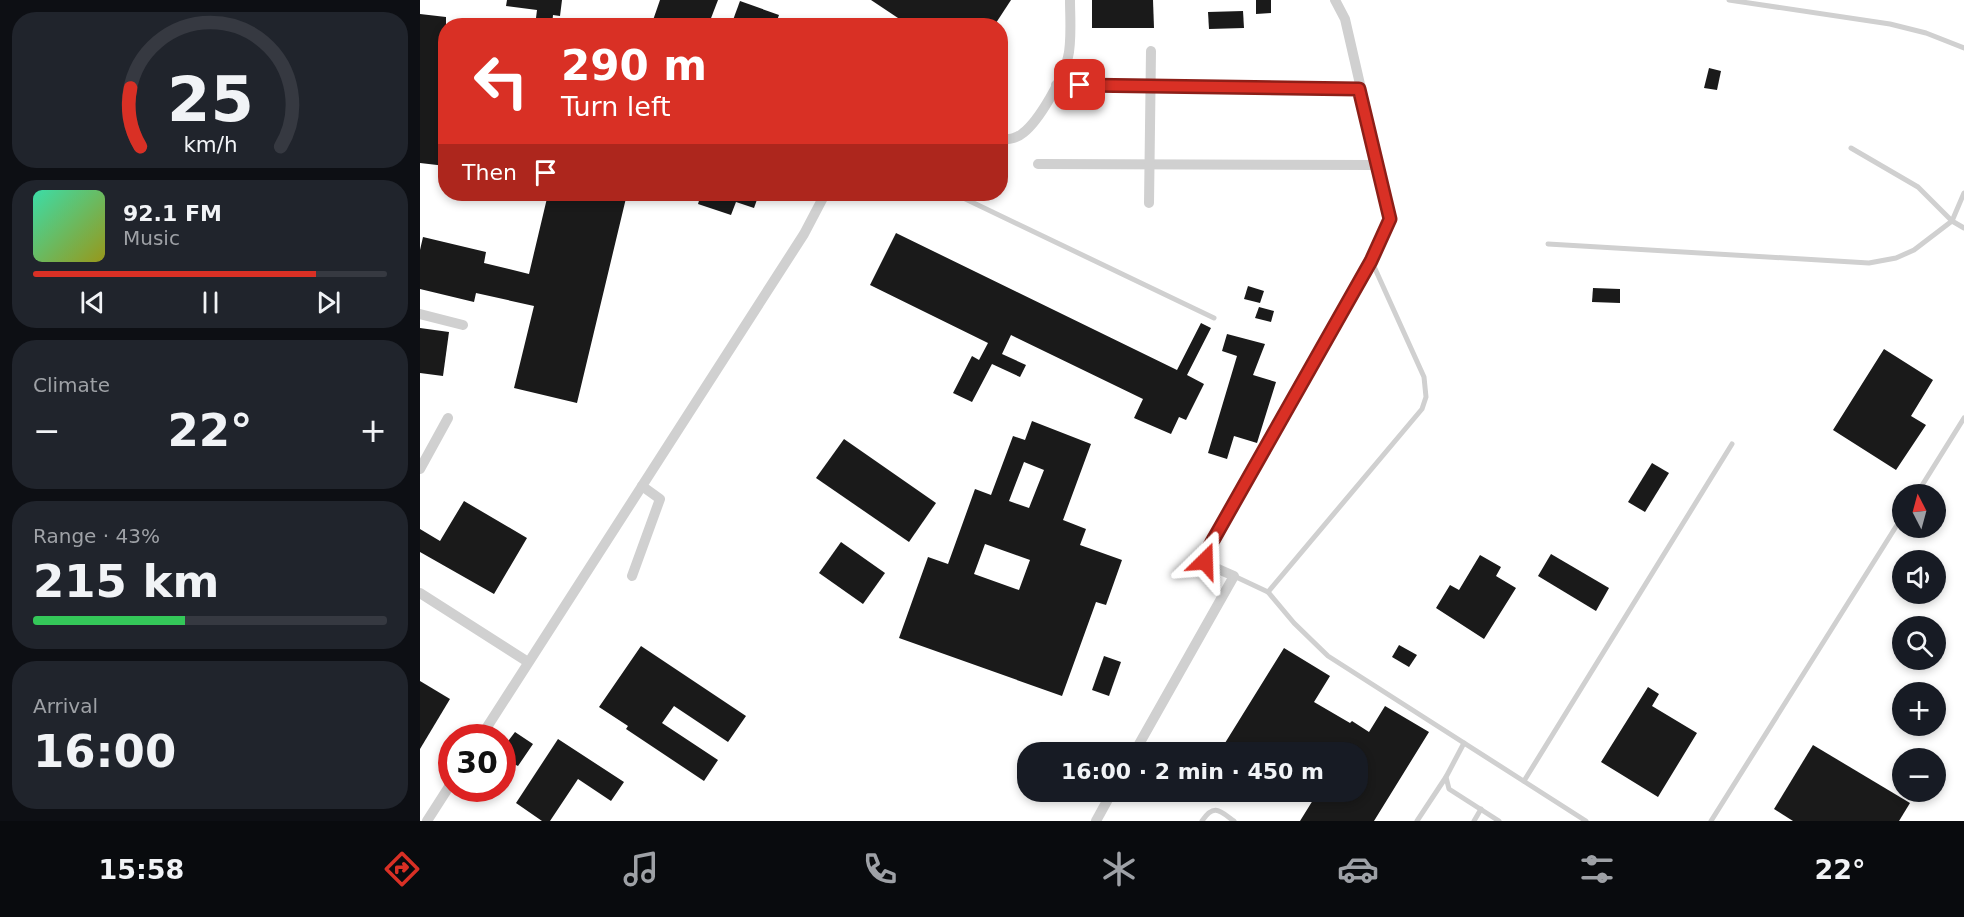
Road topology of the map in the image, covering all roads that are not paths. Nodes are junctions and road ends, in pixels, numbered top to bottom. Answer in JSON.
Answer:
{"nodes":[{"id":1,"x":1070,"y":0,"type":"edge"},
{"id":2,"x":1335,"y":0,"type":"edge"},
{"id":3,"x":1728,"y":0,"type":"edge"},
{"id":4,"x":1964,"y":48,"type":"edge"},
{"id":5,"x":1151,"y":51,"type":"dead end"},
{"id":6,"x":1056,"y":85,"type":"junction"},
{"id":7,"x":1151,"y":86,"type":"junction"},
{"id":8,"x":1359,"y":89,"type":"junction"},
{"id":9,"x":1008,"y":139,"type":"edge"},
{"id":10,"x":1851,"y":148,"type":"dead end"},
{"id":11,"x":1038,"y":164,"type":"dead end"},
{"id":12,"x":1149,"y":165,"type":"junction"},
{"id":13,"x":1378,"y":165,"type":"junction"},
{"id":14,"x":1964,"y":194,"type":"edge"},
{"id":15,"x":821,"y":201,"type":"edge"},
{"id":16,"x":970,"y":201,"type":"edge"},
{"id":17,"x":1149,"y":204,"type":"dead end"},
{"id":18,"x":1952,"y":221,"type":"junction"},
{"id":19,"x":1964,"y":228,"type":"edge"},
{"id":20,"x":1548,"y":244,"type":"dead end"},
{"id":21,"x":1371,"y":261,"type":"junction"},
{"id":22,"x":420,"y":314,"type":"edge"},
{"id":23,"x":1214,"y":318,"type":"dead end"},
{"id":24,"x":463,"y":325,"type":"dead end"},
{"id":25,"x":448,"y":418,"type":"dead end"},
{"id":26,"x":1964,"y":418,"type":"edge"},
{"id":27,"x":1732,"y":444,"type":"dead end"},
{"id":28,"x":420,"y":469,"type":"edge"},
{"id":29,"x":1923,"y":484,"type":"edge"},
{"id":30,"x":642,"y":486,"type":"junction"},
{"id":31,"x":1892,"y":533,"type":"edge"},
{"id":32,"x":632,"y":576,"type":"dead end"},
{"id":33,"x":1234,"y":576,"type":"junction"},
{"id":34,"x":1268,"y":592,"type":"junction"},
{"id":35,"x":420,"y":593,"type":"edge"},
{"id":36,"x":528,"y":662,"type":"junction"},
{"id":37,"x":489,"y":724,"type":"edge"},
{"id":38,"x":1140,"y":742,"type":"edge"},
{"id":39,"x":1464,"y":743,"type":"junction"},
{"id":40,"x":1446,"y":777,"type":"junction"},
{"id":41,"x":1524,"y":781,"type":"junction"},
{"id":42,"x":439,"y":802,"type":"edge"},
{"id":43,"x":1106,"y":802,"type":"edge"},
{"id":44,"x":1481,"y":809,"type":"junction"},
{"id":45,"x":427,"y":821,"type":"edge"},
{"id":46,"x":1096,"y":821,"type":"edge"},
{"id":47,"x":1202,"y":821,"type":"edge"},
{"id":48,"x":1234,"y":821,"type":"edge"},
{"id":49,"x":1417,"y":821,"type":"edge"},
{"id":50,"x":1474,"y":821,"type":"edge"},
{"id":51,"x":1499,"y":821,"type":"edge"},
{"id":52,"x":1586,"y":821,"type":"edge"},
{"id":53,"x":1712,"y":821,"type":"edge"}],
"edges":[{"from":1,"to":6,"type":"street"},
{"from":2,"to":8,"type":"street"},
{"from":3,"to":4,"type":"lane"},
{"from":5,"to":7,"type":"street"},
{"from":6,"to":7,"type":"street"},
{"from":6,"to":9,"type":"street"},
{"from":7,"to":8,"type":"street"},
{"from":7,"to":12,"type":"street"},
{"from":8,"to":13,"type":"street"},
{"from":10,"to":18,"type":"lane"},
{"from":11,"to":12,"type":"street"},
{"from":12,"to":13,"type":"street"},
{"from":12,"to":17,"type":"street"},
{"from":13,"to":21,"type":"street"},
{"from":14,"to":18,"type":"lane"},
{"from":15,"to":30,"type":"street"},
{"from":16,"to":23,"type":"lane"},
{"from":18,"to":19,"type":"lane"},
{"from":18,"to":20,"type":"lane"},
{"from":21,"to":33,"type":"street"},
{"from":21,"to":34,"type":"lane"},
{"from":22,"to":24,"type":"street"},
{"from":25,"to":28,"type":"street"},
{"from":26,"to":29,"type":"lane"},
{"from":27,"to":41,"type":"lane"},
{"from":30,"to":32,"type":"street"},
{"from":30,"to":36,"type":"street"},
{"from":31,"to":53,"type":"lane"},
{"from":33,"to":34,"type":"lane"},
{"from":33,"to":38,"type":"street"},
{"from":34,"to":39,"type":"lane"},
{"from":35,"to":36,"type":"street"},
{"from":36,"to":37,"type":"street"},
{"from":39,"to":40,"type":"lane"},
{"from":39,"to":41,"type":"lane"},
{"from":40,"to":44,"type":"lane"},
{"from":40,"to":49,"type":"lane"},
{"from":41,"to":52,"type":"lane"},
{"from":42,"to":45,"type":"street"},
{"from":43,"to":46,"type":"street"},
{"from":44,"to":50,"type":"lane"},
{"from":44,"to":51,"type":"lane"},
{"from":47,"to":48,"type":"lane"}]}
